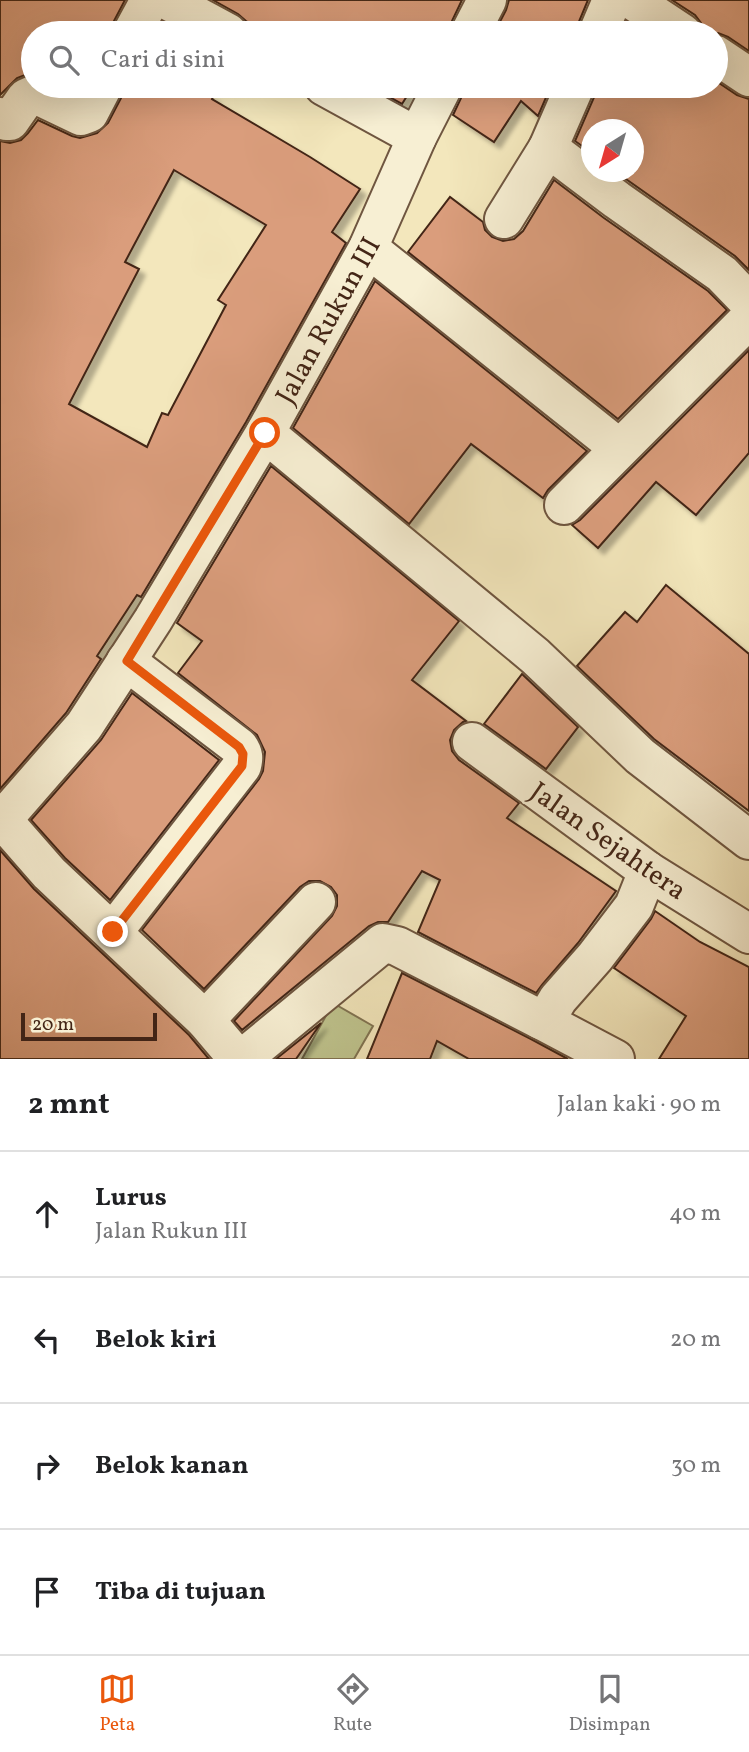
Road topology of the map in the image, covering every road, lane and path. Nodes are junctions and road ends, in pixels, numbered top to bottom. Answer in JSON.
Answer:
{"nodes":[{"id":1,"x":150,"y":0,"type":"edge"},
{"id":2,"x":167,"y":0,"type":"edge"},
{"id":3,"x":487,"y":0,"type":"edge"},
{"id":4,"x":612,"y":0,"type":"edge"},
{"id":5,"x":632,"y":0,"type":"edge"},
{"id":6,"x":139,"y":21,"type":"edge"},
{"id":7,"x":206,"y":21,"type":"edge"},
{"id":8,"x":476,"y":21,"type":"edge"},
{"id":9,"x":603,"y":21,"type":"edge"},
{"id":10,"x":664,"y":21,"type":"edge"},
{"id":11,"x":728,"y":63,"type":"edge"},
{"id":12,"x":749,"y":77,"type":"edge"},
{"id":13,"x":26,"y":98,"type":"edge"},
{"id":14,"x":43,"y":98,"type":"edge"},
{"id":15,"x":97,"y":98,"type":"edge"},
{"id":16,"x":346,"y":98,"type":"edge"},
{"id":17,"x":437,"y":98,"type":"edge"},
{"id":18,"x":570,"y":98,"type":"edge"},
{"id":19,"x":0,"y":117,"type":"edge"},
{"id":20,"x":417,"y":137,"type":"junction"},
{"id":21,"x":548,"y":148,"type":"junction"},
{"id":22,"x":503,"y":219,"type":"dead end"},
{"id":23,"x":368,"y":248,"type":"junction"},
{"id":24,"x":749,"y":302,"type":"edge"},
{"id":25,"x":749,"y":319,"type":"edge"},
{"id":26,"x":265,"y":433,"type":"junction"},
{"id":27,"x":619,"y":448,"type":"junction"},
{"id":28,"x":564,"y":505,"type":"dead end"},
{"id":29,"x":127,"y":661,"type":"junction"},
{"id":30,"x":472,"y":742,"type":"dead end"},
{"id":31,"x":1,"y":818,"type":"edge"},
{"id":32,"x":749,"y":840,"type":"edge"},
{"id":33,"x":648,"y":871,"type":"junction"},
{"id":34,"x":316,"y":902,"type":"dead end"},
{"id":35,"x":113,"y":932,"type":"junction"},
{"id":36,"x":749,"y":934,"type":"edge"},
{"id":37,"x":205,"y":1020,"type":"junction"},
{"id":38,"x":541,"y":1020,"type":"junction"},
{"id":39,"x":240,"y":1059,"type":"edge"},
{"id":40,"x":615,"y":1059,"type":"edge"}],
"edges":[{"from":1,"to":6,"type":"street"},
{"from":2,"to":7,"type":"street"},
{"from":3,"to":8,"type":"street"},
{"from":4,"to":9,"type":"street"},
{"from":5,"to":10,"type":"street"},
{"from":11,"to":12,"type":"street"},
{"from":13,"to":19,"type":"street"},
{"from":14,"to":15,"type":"street"},
{"from":16,"to":20,"type":"street"},
{"from":17,"to":20,"type":"street","name":"Jalan Rukun III"},
{"from":18,"to":21,"type":"street"},
{"from":20,"to":23,"type":"street","name":"Jalan Rukun III"},
{"from":21,"to":22,"type":"street"},
{"from":21,"to":24,"type":"street"},
{"from":23,"to":26,"type":"street","name":"Jalan Rukun III"},
{"from":23,"to":27,"type":"street"},
{"from":25,"to":27,"type":"street"},
{"from":26,"to":29,"type":"street","name":"Jalan Rukun III"},
{"from":26,"to":32,"type":"street"},
{"from":27,"to":28,"type":"street"},
{"from":29,"to":31,"type":"street","name":"Jalan Rukun III"},
{"from":29,"to":35,"type":"street"},
{"from":30,"to":33,"type":"street","name":"Jalan Sejahtera"},
{"from":31,"to":35,"type":"street"},
{"from":33,"to":36,"type":"street","name":"Jalan Sejahtera"},
{"from":33,"to":38,"type":"street"},
{"from":34,"to":37,"type":"street"},
{"from":35,"to":37,"type":"street"},
{"from":37,"to":39,"type":"street"},
{"from":38,"to":39,"type":"street"},
{"from":38,"to":40,"type":"street"}]}
